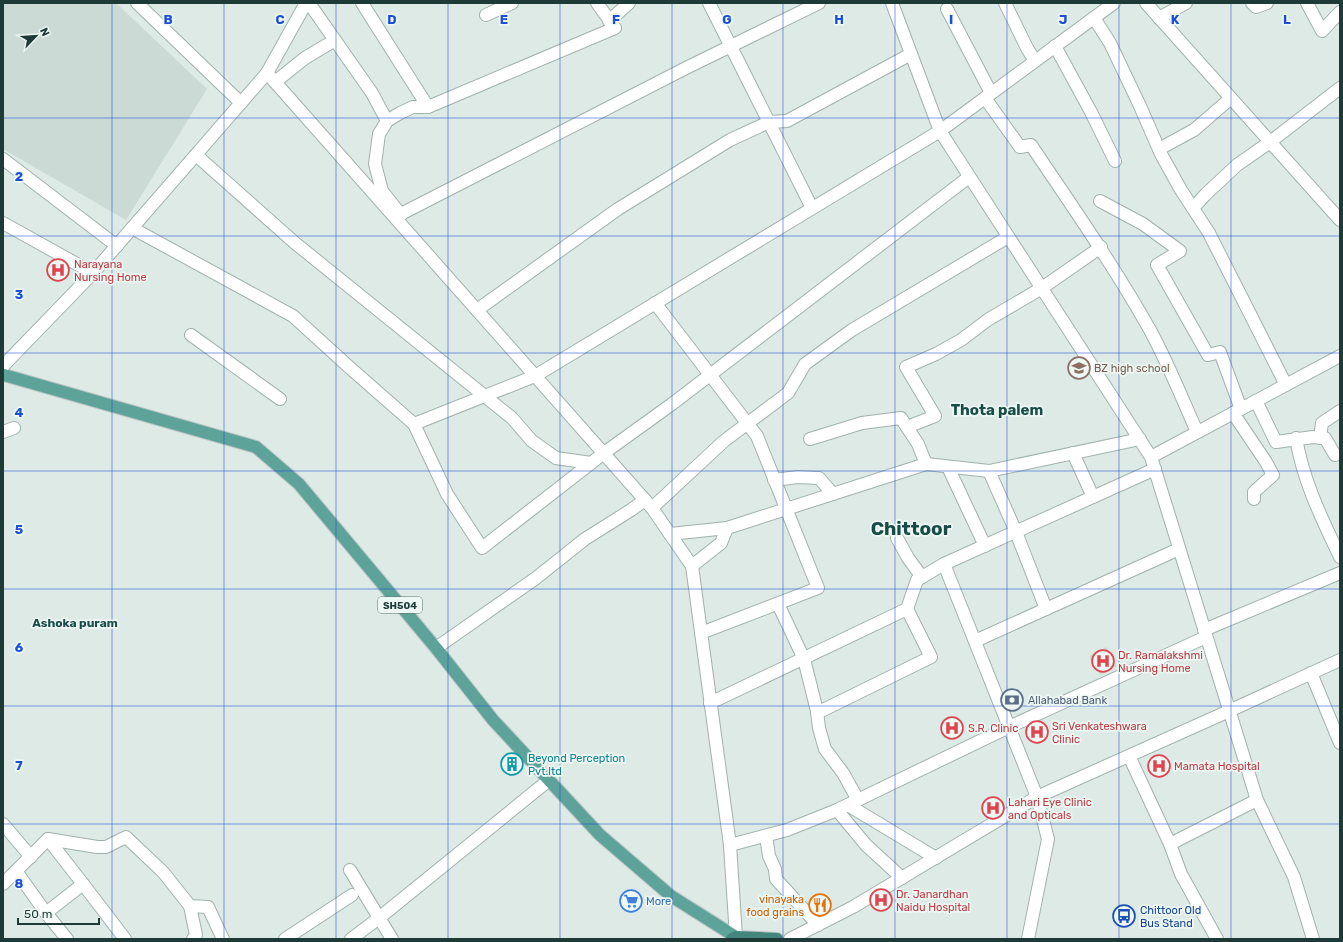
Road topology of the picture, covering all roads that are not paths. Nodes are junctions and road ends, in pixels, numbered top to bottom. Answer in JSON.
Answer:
{"nodes":[{"id":1,"x":137,"y":3,"type":"edge"},
{"id":2,"x":307,"y":3,"type":"edge"},
{"id":3,"x":362,"y":3,"type":"edge"},
{"id":4,"x":512,"y":3,"type":"edge"},
{"id":5,"x":597,"y":3,"type":"edge"},
{"id":6,"x":629,"y":3,"type":"edge"},
{"id":7,"x":709,"y":3,"type":"edge"},
{"id":8,"x":819,"y":3,"type":"edge"},
{"id":9,"x":892,"y":3,"type":"edge"},
{"id":10,"x":1005,"y":3,"type":"edge"},
{"id":11,"x":1114,"y":3,"type":"edge"},
{"id":12,"x":1146,"y":3,"type":"edge"},
{"id":13,"x":1186,"y":3,"type":"edge"},
{"id":14,"x":1252,"y":3,"type":"edge"},
{"id":15,"x":1267,"y":3,"type":"edge"},
{"id":16,"x":1307,"y":3,"type":"edge"},
{"id":17,"x":947,"y":9,"type":"dead end"},
{"id":18,"x":1340,"y":12,"type":"edge"},
{"id":19,"x":486,"y":15,"type":"dead end"},
{"id":20,"x":1094,"y":18,"type":"junction"},
{"id":21,"x":1159,"y":18,"type":"junction"},
{"id":22,"x":610,"y":20,"type":"junction"},
{"id":23,"x":335,"y":40,"type":"junction"},
{"id":24,"x":731,"y":46,"type":"junction"},
{"id":25,"x":1055,"y":46,"type":"junction"},
{"id":26,"x":911,"y":54,"type":"junction"},
{"id":27,"x":1036,"y":61,"type":"junction"},
{"id":28,"x":271,"y":77,"type":"junction"},
{"id":29,"x":1340,"y":88,"type":"edge"},
{"id":30,"x":988,"y":95,"type":"junction"},
{"id":31,"x":1231,"y":98,"type":"junction"},
{"id":32,"x":241,"y":103,"type":"junction"},
{"id":33,"x":428,"y":107,"type":"junction"},
{"id":34,"x":388,"y":120,"type":"junction"},
{"id":35,"x":769,"y":122,"type":"junction"},
{"id":36,"x":940,"y":131,"type":"junction"},
{"id":37,"x":1270,"y":142,"type":"junction"},
{"id":38,"x":1159,"y":149,"type":"junction"},
{"id":39,"x":196,"y":155,"type":"junction"},
{"id":40,"x":3,"y":159,"type":"edge"},
{"id":41,"x":1115,"y":161,"type":"dead end"},
{"id":42,"x":970,"y":177,"type":"junction"},
{"id":43,"x":1100,"y":201,"type":"dead end"},
{"id":44,"x":812,"y":208,"type":"junction"},
{"id":45,"x":1193,"y":208,"type":"junction"},
{"id":46,"x":398,"y":216,"type":"junction"},
{"id":47,"x":1339,"y":218,"type":"edge"},
{"id":48,"x":3,"y":223,"type":"edge"},
{"id":49,"x":132,"y":228,"type":"junction"},
{"id":50,"x":1008,"y":237,"type":"junction"},
{"id":51,"x":117,"y":246,"type":"junction"},
{"id":52,"x":1100,"y":247,"type":"junction"},
{"id":53,"x":93,"y":273,"type":"junction"},
{"id":54,"x":1042,"y":288,"type":"junction"},
{"id":55,"x":655,"y":303,"type":"junction"},
{"id":56,"x":477,"y":310,"type":"junction"},
{"id":57,"x":192,"y":335,"type":"dead end"},
{"id":58,"x":1340,"y":356,"type":"edge"},
{"id":59,"x":3,"y":372,"type":"edge"},
{"id":60,"x":710,"y":375,"type":"junction"},
{"id":61,"x":535,"y":376,"type":"junction"},
{"id":62,"x":1286,"y":385,"type":"junction"},
{"id":63,"x":484,"y":396,"type":"junction"},
{"id":64,"x":280,"y":399,"type":"dead end"},
{"id":65,"x":1256,"y":401,"type":"junction"},
{"id":66,"x":1237,"y":411,"type":"junction"},
{"id":67,"x":1340,"y":411,"type":"edge"},
{"id":68,"x":747,"y":423,"type":"junction"},
{"id":69,"x":414,"y":424,"type":"junction"},
{"id":70,"x":907,"y":427,"type":"junction"},
{"id":71,"x":1197,"y":432,"type":"junction"},
{"id":72,"x":810,"y":438,"type":"dead end"},
{"id":73,"x":1296,"y":438,"type":"junction"},
{"id":74,"x":1320,"y":438,"type":"junction"},
{"id":75,"x":1140,"y":439,"type":"junction"},
{"id":76,"x":604,"y":453,"type":"junction"},
{"id":77,"x":1074,"y":453,"type":"junction"},
{"id":78,"x":1335,"y":455,"type":"dead end"},
{"id":79,"x":1151,"y":457,"type":"junction"},
{"id":80,"x":591,"y":463,"type":"junction"},
{"id":81,"x":926,"y":464,"type":"junction"},
{"id":82,"x":948,"y":466,"type":"junction"},
{"id":83,"x":1155,"y":469,"type":"junction"},
{"id":84,"x":989,"y":471,"type":"junction"},
{"id":85,"x":774,"y":480,"type":"junction"},
{"id":86,"x":833,"y":494,"type":"junction"},
{"id":87,"x":1093,"y":497,"type":"junction"},
{"id":88,"x":1254,"y":500,"type":"dead end"},
{"id":89,"x":649,"y":504,"type":"junction"},
{"id":90,"x":786,"y":510,"type":"junction"},
{"id":91,"x":727,"y":528,"type":"junction"},
{"id":92,"x":1016,"y":532,"type":"junction"},
{"id":93,"x":670,"y":534,"type":"junction"},
{"id":94,"x":897,"y":538,"type":"dead end"},
{"id":95,"x":985,"y":546,"type":"junction"},
{"id":96,"x":1179,"y":550,"type":"junction"},
{"id":97,"x":1340,"y":557,"type":"edge"},
{"id":98,"x":944,"y":564,"type":"junction"},
{"id":99,"x":692,"y":566,"type":"junction"},
{"id":100,"x":1340,"y":573,"type":"edge"},
{"id":101,"x":922,"y":577,"type":"junction"},
{"id":102,"x":778,"y":604,"type":"junction"},
{"id":103,"x":907,"y":609,"type":"junction"},
{"id":104,"x":1046,"y":609,"type":"junction"},
{"id":105,"x":701,"y":633,"type":"junction"},
{"id":106,"x":1205,"y":634,"type":"junction"},
{"id":107,"x":975,"y":641,"type":"junction"},
{"id":108,"x":436,"y":648,"type":"junction"},
{"id":109,"x":804,"y":659,"type":"junction"},
{"id":110,"x":1340,"y":660,"type":"edge"},
{"id":111,"x":1311,"y":673,"type":"junction"},
{"id":112,"x":710,"y":703,"type":"junction"},
{"id":113,"x":1229,"y":711,"type":"junction"},
{"id":114,"x":817,"y":713,"type":"junction"},
{"id":115,"x":1009,"y":727,"type":"junction"},
{"id":116,"x":1340,"y":743,"type":"edge"},
{"id":117,"x":1129,"y":756,"type":"junction"},
{"id":118,"x":549,"y":780,"type":"junction"},
{"id":119,"x":1037,"y":797,"type":"junction"},
{"id":120,"x":1257,"y":800,"type":"junction"},
{"id":121,"x":848,"y":805,"type":"junction"},
{"id":122,"x":3,"y":824,"type":"edge"},
{"id":123,"x":766,"y":836,"type":"junction"},
{"id":124,"x":48,"y":839,"type":"junction"},
{"id":125,"x":1170,"y":844,"type":"junction"},
{"id":126,"x":730,"y":845,"type":"junction"},
{"id":127,"x":31,"y":856,"type":"junction"},
{"id":128,"x":936,"y":858,"type":"junction"},
{"id":129,"x":350,"y":870,"type":"dead end"},
{"id":130,"x":16,"y":871,"type":"junction"},
{"id":131,"x":902,"y":878,"type":"junction"},
{"id":132,"x":3,"y":884,"type":"edge"},
{"id":133,"x":83,"y":884,"type":"junction"},
{"id":134,"x":352,"y":895,"type":"dead end"},
{"id":135,"x":190,"y":906,"type":"junction"},
{"id":136,"x":46,"y":913,"type":"junction"},
{"id":137,"x":379,"y":918,"type":"junction"},
{"id":138,"x":818,"y":925,"type":"junction"},
{"id":139,"x":198,"y":938,"type":"edge"},
{"id":140,"x":735,"y":938,"type":"edge"},
{"id":141,"x":67,"y":939,"type":"edge"},
{"id":142,"x":125,"y":939,"type":"edge"},
{"id":143,"x":223,"y":939,"type":"edge"},
{"id":144,"x":285,"y":939,"type":"edge"},
{"id":145,"x":351,"y":939,"type":"edge"},
{"id":146,"x":392,"y":939,"type":"edge"},
{"id":147,"x":777,"y":939,"type":"edge"},
{"id":148,"x":790,"y":939,"type":"edge"},
{"id":149,"x":1028,"y":939,"type":"edge"},
{"id":150,"x":1217,"y":939,"type":"edge"},
{"id":151,"x":1312,"y":939,"type":"edge"}],
"edges":[{"from":1,"to":32,"type":"street"},
{"from":2,"to":23,"type":"street"},
{"from":2,"to":28,"type":"street"},
{"from":3,"to":33,"type":"street"},
{"from":4,"to":19,"type":"street"},
{"from":5,"to":22,"type":"street"},
{"from":6,"to":22,"type":"street"},
{"from":7,"to":24,"type":"street"},
{"from":8,"to":24,"type":"street"},
{"from":9,"to":26,"type":"street"},
{"from":10,"to":27,"type":"street"},
{"from":11,"to":20,"type":"street"},
{"from":12,"to":21,"type":"street"},
{"from":13,"to":21,"type":"street"},
{"from":14,"to":15,"type":"street"},
{"from":16,"to":18,"type":"street"},
{"from":17,"to":30,"type":"street"},
{"from":20,"to":25,"type":"street"},
{"from":20,"to":38,"type":"street"},
{"from":21,"to":31,"type":"street"},
{"from":22,"to":33,"type":"street"},
{"from":23,"to":28,"type":"street"},
{"from":23,"to":34,"type":"street"},
{"from":24,"to":35,"type":"street"},
{"from":24,"to":46,"type":"street"},
{"from":25,"to":27,"type":"street"},
{"from":25,"to":41,"type":"street"},
{"from":26,"to":35,"type":"street"},
{"from":26,"to":36,"type":"street"},
{"from":27,"to":30,"type":"street"},
{"from":28,"to":32,"type":"street"},
{"from":28,"to":46,"type":"street"},
{"from":29,"to":37,"type":"street"},
{"from":30,"to":36,"type":"street"},
{"from":30,"to":52,"type":"street"},
{"from":31,"to":37,"type":"street"},
{"from":31,"to":38,"type":"street"},
{"from":32,"to":39,"type":"street"},
{"from":33,"to":34,"type":"street"},
{"from":34,"to":46,"type":"street"},
{"from":35,"to":44,"type":"street"},
{"from":35,"to":56,"type":"street"},
{"from":36,"to":42,"type":"street"},
{"from":36,"to":44,"type":"street"},
{"from":37,"to":45,"type":"street"},
{"from":37,"to":47,"type":"street"},
{"from":38,"to":45,"type":"street"},
{"from":39,"to":49,"type":"street"},
{"from":39,"to":63,"type":"street"},
{"from":40,"to":51,"type":"street"},
{"from":42,"to":50,"type":"street"},
{"from":42,"to":60,"type":"street"},
{"from":43,"to":66,"type":"street"},
{"from":44,"to":55,"type":"street"},
{"from":45,"to":62,"type":"street"},
{"from":46,"to":56,"type":"street"},
{"from":48,"to":53,"type":"street"},
{"from":49,"to":51,"type":"street"},
{"from":49,"to":69,"type":"street"},
{"from":50,"to":54,"type":"street"},
{"from":50,"to":68,"type":"street"},
{"from":51,"to":53,"type":"street"},
{"from":52,"to":54,"type":"street"},
{"from":52,"to":71,"type":"street"},
{"from":53,"to":59,"type":"street"},
{"from":54,"to":70,"type":"street"},
{"from":54,"to":75,"type":"street"},
{"from":55,"to":60,"type":"street"},
{"from":55,"to":61,"type":"street"},
{"from":56,"to":61,"type":"street"},
{"from":57,"to":64,"type":"street"},
{"from":58,"to":62,"type":"street"},
{"from":59,"to":108,"type":"main road","number":"SH504"},
{"from":60,"to":68,"type":"street"},
{"from":60,"to":76,"type":"street"},
{"from":61,"to":63,"type":"street"},
{"from":61,"to":76,"type":"street"},
{"from":62,"to":65,"type":"street"},
{"from":63,"to":69,"type":"street"},
{"from":63,"to":80,"type":"street"},
{"from":65,"to":66,"type":"street"},
{"from":65,"to":73,"type":"street"},
{"from":66,"to":71,"type":"street"},
{"from":66,"to":88,"type":"street"},
{"from":67,"to":74,"type":"street"},
{"from":68,"to":85,"type":"street"},
{"from":68,"to":89,"type":"street"},
{"from":69,"to":80,"type":"street"},
{"from":70,"to":72,"type":"street"},
{"from":70,"to":81,"type":"street"},
{"from":71,"to":79,"type":"street"},
{"from":73,"to":74,"type":"street"},
{"from":73,"to":97,"type":"street"},
{"from":74,"to":78,"type":"street"},
{"from":75,"to":77,"type":"street"},
{"from":75,"to":79,"type":"street"},
{"from":76,"to":80,"type":"street"},
{"from":76,"to":89,"type":"street"},
{"from":77,"to":84,"type":"street"},
{"from":77,"to":87,"type":"street"},
{"from":79,"to":83,"type":"street"},
{"from":81,"to":82,"type":"street"},
{"from":81,"to":86,"type":"street"},
{"from":82,"to":84,"type":"street"},
{"from":82,"to":95,"type":"street"},
{"from":83,"to":87,"type":"street"},
{"from":83,"to":96,"type":"street"},
{"from":84,"to":92,"type":"street"},
{"from":85,"to":86,"type":"street"},
{"from":85,"to":90,"type":"street"},
{"from":86,"to":90,"type":"street"},
{"from":87,"to":92,"type":"street"},
{"from":89,"to":93,"type":"street"},
{"from":89,"to":108,"type":"street"},
{"from":90,"to":91,"type":"street"},
{"from":90,"to":102,"type":"street"},
{"from":91,"to":93,"type":"street"},
{"from":91,"to":99,"type":"street"},
{"from":92,"to":95,"type":"street"},
{"from":92,"to":104,"type":"street"},
{"from":93,"to":99,"type":"street"},
{"from":94,"to":101,"type":"street"},
{"from":95,"to":98,"type":"street"},
{"from":96,"to":104,"type":"street"},
{"from":96,"to":106,"type":"street"},
{"from":98,"to":101,"type":"street"},
{"from":98,"to":107,"type":"street"},
{"from":99,"to":105,"type":"street"},
{"from":100,"to":106,"type":"street"},
{"from":101,"to":103,"type":"street"},
{"from":102,"to":105,"type":"street"},
{"from":102,"to":109,"type":"street"},
{"from":103,"to":109,"type":"street"},
{"from":103,"to":114,"type":"street"},
{"from":104,"to":107,"type":"street"},
{"from":105,"to":112,"type":"street"},
{"from":106,"to":113,"type":"street"},
{"from":106,"to":115,"type":"street"},
{"from":107,"to":115,"type":"street"},
{"from":108,"to":118,"type":"main road","number":"SH504"},
{"from":109,"to":112,"type":"street"},
{"from":109,"to":114,"type":"street"},
{"from":110,"to":111,"type":"street"},
{"from":111,"to":113,"type":"street"},
{"from":111,"to":116,"type":"street"},
{"from":112,"to":126,"type":"street"},
{"from":113,"to":117,"type":"street"},
{"from":113,"to":120,"type":"street"},
{"from":114,"to":121,"type":"street"},
{"from":115,"to":119,"type":"street"},
{"from":115,"to":121,"type":"street"},
{"from":117,"to":119,"type":"street"},
{"from":117,"to":125,"type":"street"},
{"from":118,"to":137,"type":"street"},
{"from":118,"to":140,"type":"main road","number":"SH504"},
{"from":119,"to":128,"type":"street"},
{"from":119,"to":149,"type":"street"},
{"from":120,"to":125,"type":"street"},
{"from":120,"to":151,"type":"street"},
{"from":121,"to":123,"type":"street"},
{"from":121,"to":128,"type":"street"},
{"from":121,"to":131,"type":"street"},
{"from":122,"to":127,"type":"street"},
{"from":123,"to":126,"type":"street"},
{"from":123,"to":138,"type":"street"},
{"from":124,"to":127,"type":"street"},
{"from":124,"to":133,"type":"street"},
{"from":124,"to":135,"type":"street"},
{"from":125,"to":150,"type":"street"},
{"from":126,"to":140,"type":"street"},
{"from":127,"to":130,"type":"street"},
{"from":128,"to":131,"type":"street"},
{"from":129,"to":137,"type":"street"},
{"from":130,"to":132,"type":"street"},
{"from":130,"to":136,"type":"street"},
{"from":131,"to":138,"type":"street"},
{"from":133,"to":136,"type":"street"},
{"from":133,"to":142,"type":"street"},
{"from":134,"to":144,"type":"street"},
{"from":135,"to":139,"type":"street"},
{"from":135,"to":143,"type":"street"},
{"from":136,"to":141,"type":"street"},
{"from":137,"to":145,"type":"street"},
{"from":137,"to":146,"type":"street"},
{"from":138,"to":148,"type":"street"},
{"from":140,"to":147,"type":"highway"}]}
